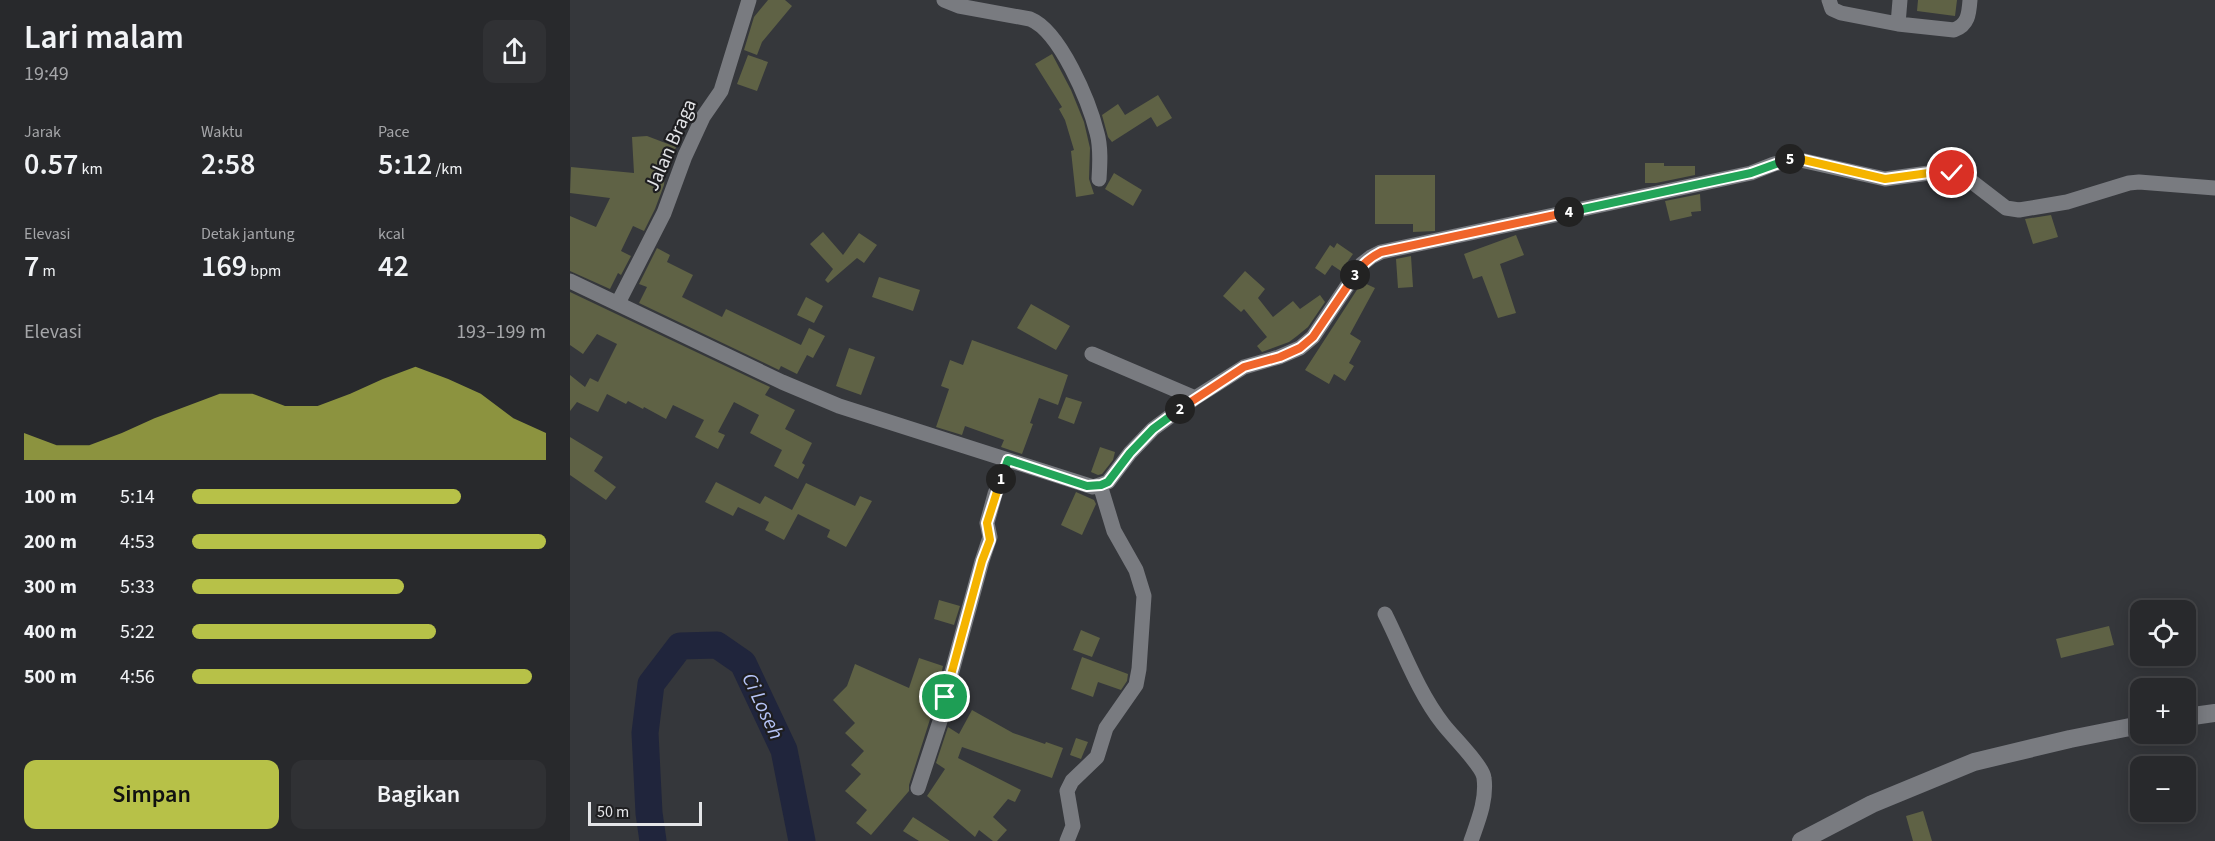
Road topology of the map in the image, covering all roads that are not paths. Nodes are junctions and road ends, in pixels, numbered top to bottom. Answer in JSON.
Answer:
{"nodes":[{"id":1,"x":749,"y":0,"type":"edge"},
{"id":2,"x":944,"y":0,"type":"edge"},
{"id":3,"x":1829,"y":0,"type":"edge"},
{"id":4,"x":1900,"y":0,"type":"edge"},
{"id":5,"x":1970,"y":0,"type":"edge"},
{"id":6,"x":1898,"y":24,"type":"junction"},
{"id":7,"x":1100,"y":179,"type":"dead end"},
{"id":8,"x":2215,"y":188,"type":"edge"},
{"id":9,"x":570,"y":282,"type":"edge"},
{"id":10,"x":618,"y":303,"type":"junction"},
{"id":11,"x":1092,"y":354,"type":"dead end"},
{"id":12,"x":1195,"y":398,"type":"junction"},
{"id":13,"x":1008,"y":460,"type":"junction"},
{"id":14,"x":1101,"y":485,"type":"junction"},
{"id":15,"x":1385,"y":614,"type":"dead end"},
{"id":16,"x":2215,"y":713,"type":"edge"},
{"id":17,"x":2196,"y":716,"type":"edge"},
{"id":18,"x":2130,"y":727,"type":"edge"},
{"id":19,"x":918,"y":788,"type":"dead end"},
{"id":20,"x":1067,"y":841,"type":"edge"},
{"id":21,"x":1472,"y":841,"type":"edge"},
{"id":22,"x":1801,"y":841,"type":"edge"}],
"edges":[{"from":1,"to":10,"type":"street","name":"Jalan Braga"},
{"from":2,"to":7,"type":"street"},
{"from":3,"to":6,"type":"street"},
{"from":4,"to":6,"type":"street"},
{"from":5,"to":6,"type":"street"},
{"from":8,"to":12,"type":"street"},
{"from":9,"to":10,"type":"street"},
{"from":10,"to":13,"type":"street"},
{"from":11,"to":12,"type":"street"},
{"from":12,"to":14,"type":"street"},
{"from":13,"to":14,"type":"street"},
{"from":13,"to":19,"type":"street"},
{"from":14,"to":20,"type":"street"},
{"from":15,"to":21,"type":"street"},
{"from":16,"to":17,"type":"street"},
{"from":18,"to":22,"type":"street"}]}
